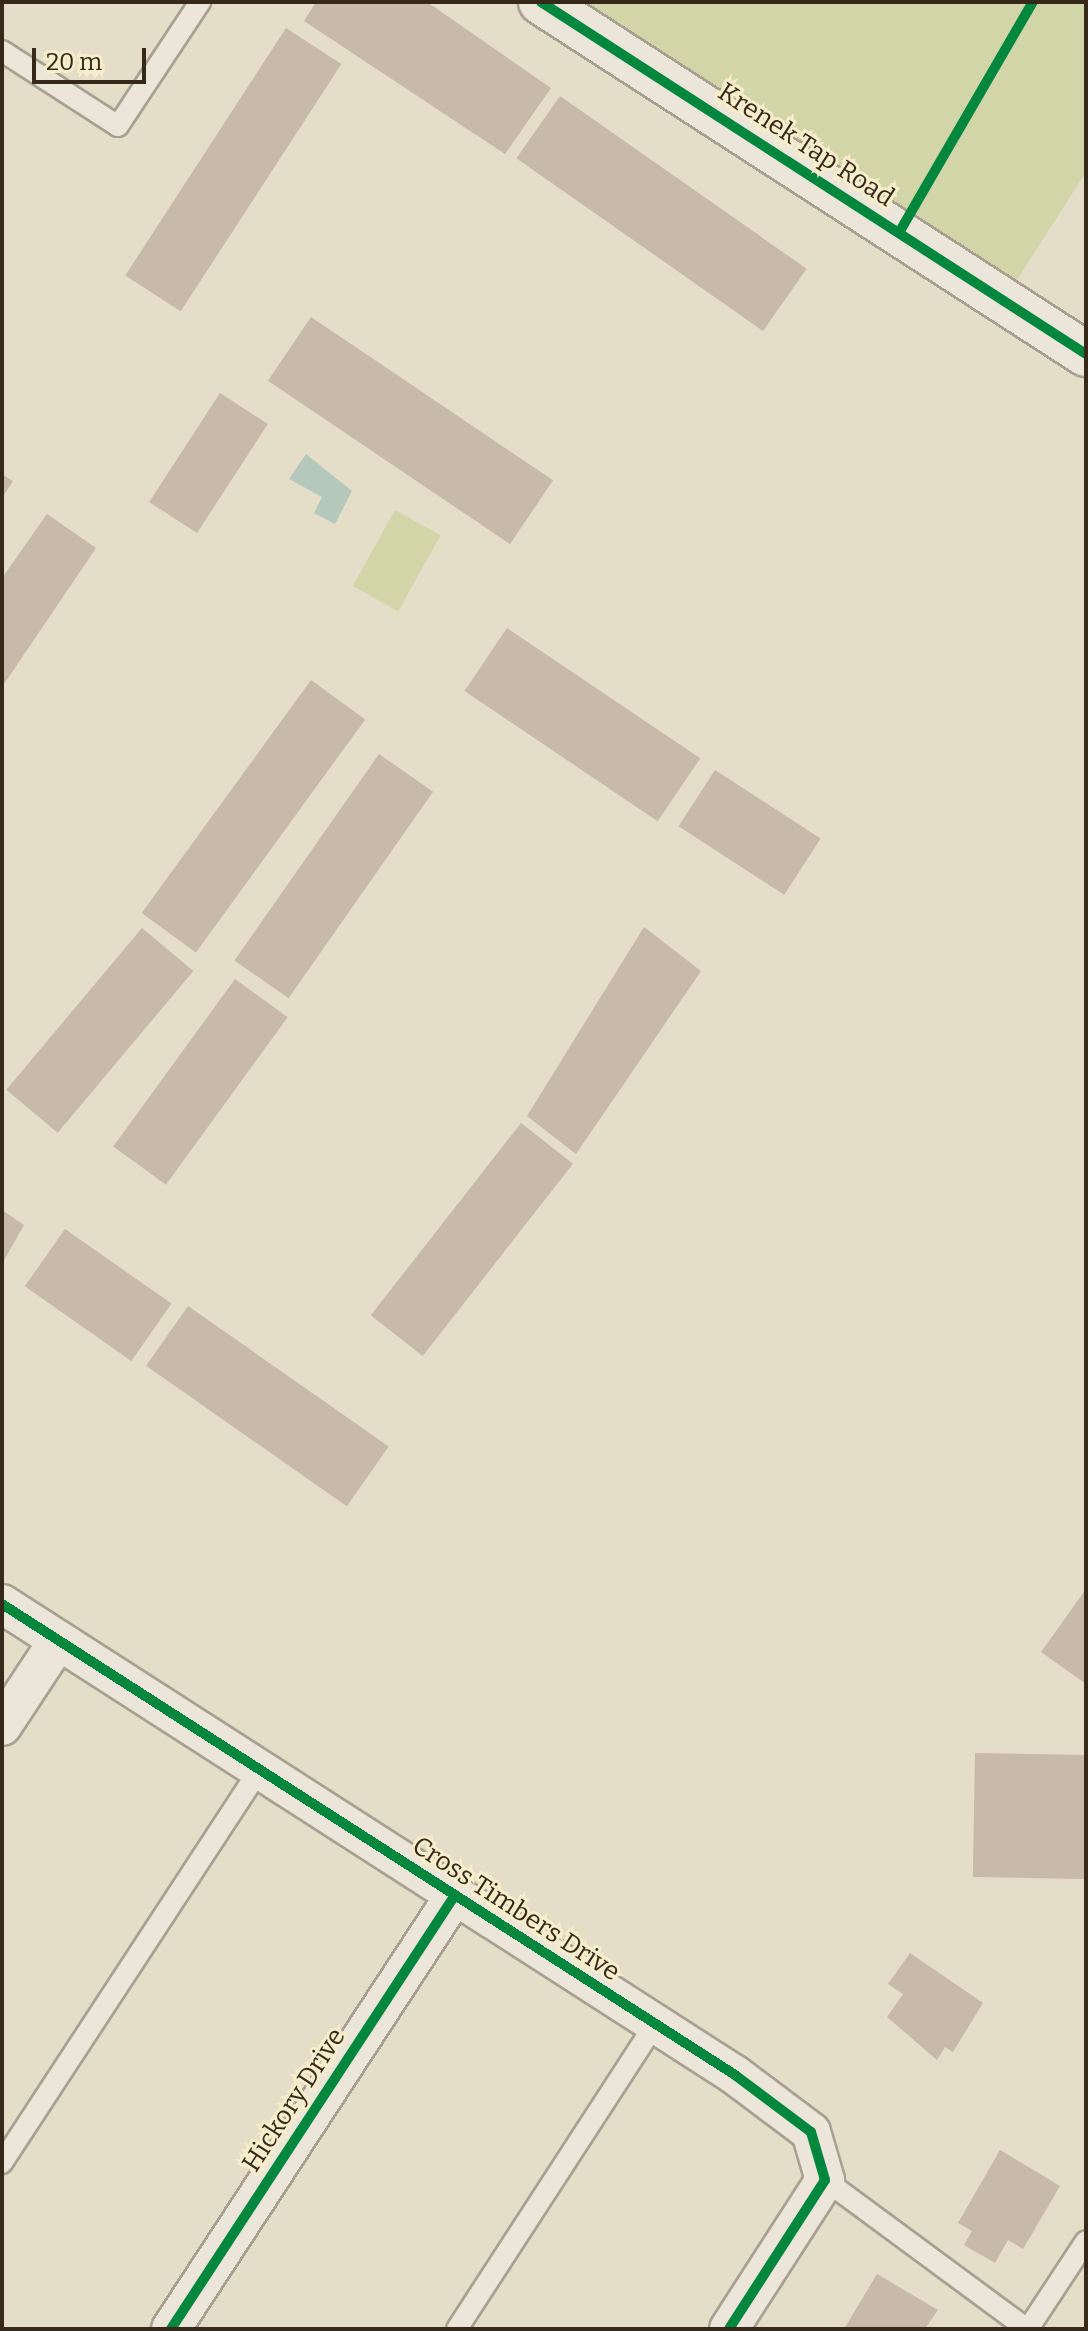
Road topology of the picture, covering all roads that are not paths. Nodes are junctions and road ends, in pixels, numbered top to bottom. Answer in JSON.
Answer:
{"nodes":[{"id":1,"x":200,"y":2,"type":"edge"},
{"id":2,"x":541,"y":2,"type":"edge"},
{"id":3,"x":2,"y":51,"type":"edge"},
{"id":4,"x":1086,"y":354,"type":"edge"},
{"id":5,"x":2,"y":1604,"type":"edge"},
{"id":6,"x":58,"y":1641,"type":"junction"},
{"id":7,"x":2,"y":1726,"type":"edge"},
{"id":8,"x":259,"y":1771,"type":"junction"},
{"id":9,"x":455,"y":1895,"type":"junction"},
{"id":10,"x":655,"y":2024,"type":"junction"},
{"id":11,"x":2,"y":2163,"type":"edge"},
{"id":12,"x":825,"y":2180,"type":"junction"},
{"id":13,"x":1086,"y":2241,"type":"edge"},
{"id":14,"x":171,"y":2329,"type":"edge"},
{"id":15,"x":457,"y":2329,"type":"edge"},
{"id":16,"x":729,"y":2329,"type":"edge"},
{"id":17,"x":1028,"y":2329,"type":"edge"}],
"edges":[{"from":1,"to":3,"type":"lane"},
{"from":2,"to":4,"type":"street","name":"Krenek Tap Road"},
{"from":5,"to":6,"type":"street","name":"Cross Timbers Drive"},
{"from":6,"to":7,"type":"street"},
{"from":6,"to":8,"type":"street","name":"Cross Timbers Drive"},
{"from":8,"to":9,"type":"street","name":"Cross Timbers Drive"},
{"from":8,"to":11,"type":"lane"},
{"from":9,"to":10,"type":"street","name":"Cross Timbers Drive"},
{"from":9,"to":14,"type":"street","name":"Hickory Drive"},
{"from":10,"to":12,"type":"street","name":"Cross Timbers Drive"},
{"from":10,"to":15,"type":"lane"},
{"from":12,"to":16,"type":"street"},
{"from":12,"to":17,"type":"lane"},
{"from":13,"to":17,"type":"lane"}]}
